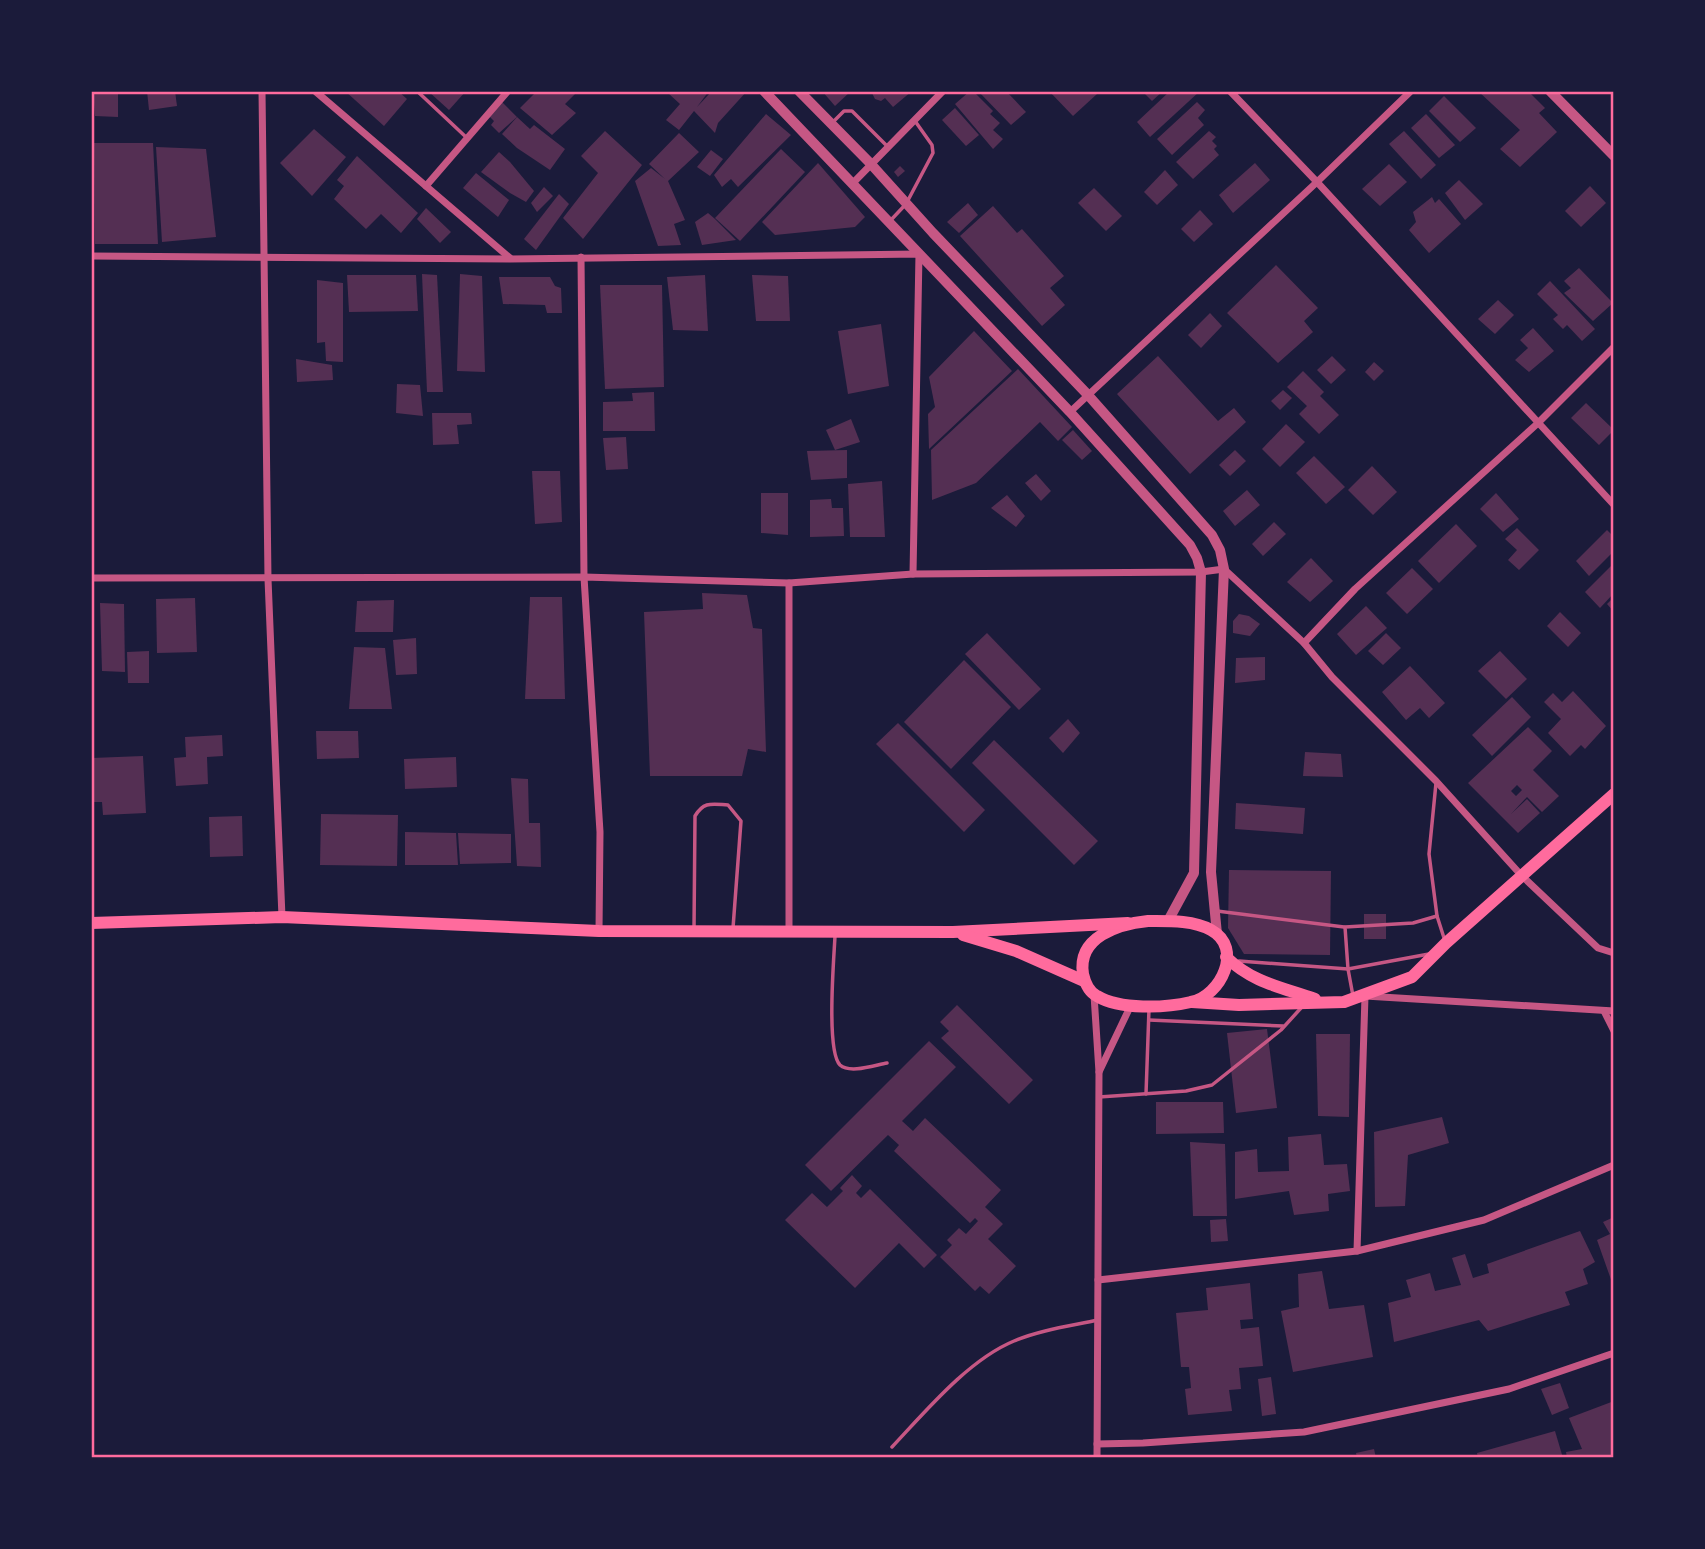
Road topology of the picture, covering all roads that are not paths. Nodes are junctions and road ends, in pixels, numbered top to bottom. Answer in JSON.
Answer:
{"nodes":[{"id":1,"x":262,"y":91,"type":"edge"},
{"id":2,"x":315,"y":91,"type":"edge"},
{"id":3,"x":417,"y":91,"type":"edge"},
{"id":4,"x":508,"y":91,"type":"edge"},
{"id":5,"x":764,"y":91,"type":"edge"},
{"id":6,"x":799,"y":91,"type":"edge"},
{"id":7,"x":943,"y":91,"type":"edge"},
{"id":8,"x":1230,"y":91,"type":"edge"},
{"id":9,"x":1411,"y":91,"type":"edge"},
{"id":10,"x":1550,"y":91,"type":"edge"},
{"id":11,"x":914,"y":120,"type":"junction"},
{"id":12,"x":831,"y":124,"type":"junction"},
{"id":13,"x":467,"y":138,"type":"junction"},
{"id":14,"x":887,"y":146,"type":"junction"},
{"id":15,"x":1614,"y":156,"type":"edge"},
{"id":16,"x":870,"y":163,"type":"junction"},
{"id":17,"x":1317,"y":182,"type":"junction"},
{"id":18,"x":852,"y":184,"type":"junction"},
{"id":19,"x":426,"y":186,"type":"junction"},
{"id":20,"x":906,"y":204,"type":"junction"},
{"id":21,"x":889,"y":222,"type":"junction"},
{"id":22,"x":919,"y":254,"type":"junction"},
{"id":23,"x":91,"y":256,"type":"edge"},
{"id":24,"x":262,"y":257,"type":"junction"},
{"id":25,"x":581,"y":257,"type":"junction"},
{"id":26,"x":510,"y":259,"type":"junction"},
{"id":27,"x":1614,"y":347,"type":"edge"},
{"id":28,"x":1088,"y":395,"type":"junction"},
{"id":29,"x":1070,"y":412,"type":"junction"},
{"id":30,"x":1537,"y":424,"type":"junction"},
{"id":31,"x":1614,"y":505,"type":"edge"},
{"id":32,"x":1224,"y":569,"type":"junction"},
{"id":33,"x":1201,"y":572,"type":"junction"},
{"id":34,"x":913,"y":574,"type":"junction"},
{"id":35,"x":584,"y":577,"type":"junction"},
{"id":36,"x":91,"y":578,"type":"edge"},
{"id":37,"x":268,"y":579,"type":"junction"},
{"id":38,"x":789,"y":583,"type":"junction"},
{"id":39,"x":1304,"y":643,"type":"junction"},
{"id":40,"x":1436,"y":780,"type":"junction"},
{"id":41,"x":1614,"y":794,"type":"edge"},
{"id":42,"x":1521,"y":875,"type":"junction"},
{"id":43,"x":1214,"y":910,"type":"junction"},
{"id":44,"x":1437,"y":916,"type":"junction"},
{"id":45,"x":282,"y":917,"type":"junction"},
{"id":46,"x":1168,"y":920,"type":"junction"},
{"id":47,"x":91,"y":923,"type":"edge"},
{"id":48,"x":1128,"y":923,"type":"junction"},
{"id":49,"x":1345,"y":927,"type":"junction"},
{"id":50,"x":694,"y":930,"type":"junction"},
{"id":51,"x":733,"y":930,"type":"junction"},
{"id":52,"x":789,"y":930,"type":"junction"},
{"id":53,"x":599,"y":931,"type":"junction"},
{"id":54,"x":836,"y":931,"type":"junction"},
{"id":55,"x":953,"y":932,"type":"junction"},
{"id":56,"x":1217,"y":934,"type":"junction"},
{"id":57,"x":1442,"y":948,"type":"junction"},
{"id":58,"x":1614,"y":953,"type":"edge"},
{"id":59,"x":1228,"y":959,"type":"junction"},
{"id":60,"x":1348,"y":969,"type":"junction"},
{"id":61,"x":1084,"y":981,"type":"junction"},
{"id":62,"x":1094,"y":995,"type":"junction"},
{"id":63,"x":1359,"y":998,"type":"junction"},
{"id":64,"x":1192,"y":1002,"type":"junction"},
{"id":65,"x":1326,"y":1002,"type":"junction"},
{"id":66,"x":1306,"y":1003,"type":"junction"},
{"id":67,"x":1132,"y":1005,"type":"junction"},
{"id":68,"x":1604,"y":1011,"type":"junction"},
{"id":69,"x":1614,"y":1011,"type":"edge"},
{"id":70,"x":1149,"y":1013,"type":"junction"},
{"id":71,"x":1285,"y":1027,"type":"junction"},
{"id":72,"x":1614,"y":1031,"type":"edge"},
{"id":73,"x":887,"y":1063,"type":"dead end"},
{"id":74,"x":1099,"y":1072,"type":"junction"},
{"id":75,"x":1146,"y":1094,"type":"junction"},
{"id":76,"x":1099,"y":1097,"type":"junction"},
{"id":77,"x":1614,"y":1165,"type":"edge"},
{"id":78,"x":1357,"y":1251,"type":"junction"},
{"id":79,"x":1098,"y":1280,"type":"junction"},
{"id":80,"x":1098,"y":1320,"type":"junction"},
{"id":81,"x":1614,"y":1353,"type":"edge"},
{"id":82,"x":1097,"y":1444,"type":"junction"},
{"id":83,"x":892,"y":1447,"type":"dead end"},
{"id":84,"x":1097,"y":1458,"type":"edge"}],
"edges":[{"from":1,"to":24,"type":"street"},
{"from":2,"to":19,"type":"street"},
{"from":3,"to":13,"type":"lane"},
{"from":4,"to":13,"type":"street"},
{"from":5,"to":18,"type":"street"},
{"from":6,"to":12,"type":"street"},
{"from":7,"to":11,"type":"street"},
{"from":8,"to":17,"type":"street"},
{"from":9,"to":17,"type":"street"},
{"from":10,"to":15,"type":"street"},
{"from":11,"to":14,"type":"street"},
{"from":11,"to":20,"type":"lane"},
{"from":12,"to":14,"type":"lane"},
{"from":12,"to":16,"type":"street"},
{"from":13,"to":19,"type":"street"},
{"from":14,"to":16,"type":"street"},
{"from":16,"to":18,"type":"street"},
{"from":16,"to":20,"type":"street"},
{"from":17,"to":28,"type":"street"},
{"from":17,"to":30,"type":"street"},
{"from":18,"to":21,"type":"street"},
{"from":19,"to":26,"type":"street"},
{"from":20,"to":21,"type":"lane"},
{"from":20,"to":28,"type":"street"},
{"from":21,"to":22,"type":"street"},
{"from":22,"to":25,"type":"street"},
{"from":22,"to":29,"type":"street"},
{"from":22,"to":34,"type":"street"},
{"from":23,"to":24,"type":"street"},
{"from":24,"to":26,"type":"street"},
{"from":24,"to":37,"type":"street"},
{"from":25,"to":26,"type":"street"},
{"from":25,"to":35,"type":"street"},
{"from":27,"to":30,"type":"street"},
{"from":28,"to":29,"type":"street"},
{"from":28,"to":32,"type":"street"},
{"from":29,"to":33,"type":"street"},
{"from":30,"to":31,"type":"street"},
{"from":30,"to":39,"type":"street"},
{"from":32,"to":33,"type":"street"},
{"from":32,"to":39,"type":"street"},
{"from":32,"to":43,"type":"street"},
{"from":33,"to":34,"type":"street"},
{"from":33,"to":46,"type":"street"},
{"from":34,"to":38,"type":"street"},
{"from":35,"to":37,"type":"street"},
{"from":35,"to":38,"type":"street"},
{"from":35,"to":53,"type":"street"},
{"from":36,"to":37,"type":"street"},
{"from":37,"to":45,"type":"street"},
{"from":38,"to":52,"type":"street"},
{"from":39,"to":40,"type":"street"},
{"from":40,"to":42,"type":"street"},
{"from":40,"to":44,"type":"lane"},
{"from":41,"to":42,"type":"highway"},
{"from":42,"to":57,"type":"highway"},
{"from":42,"to":58,"type":"street"},
{"from":43,"to":49,"type":"lane"},
{"from":43,"to":56,"type":"street"},
{"from":44,"to":49,"type":"lane"},
{"from":44,"to":57,"type":"lane"},
{"from":45,"to":47,"type":"highway"},
{"from":45,"to":53,"type":"highway"},
{"from":46,"to":48,"type":"highway"},
{"from":46,"to":56,"type":"highway"},
{"from":48,"to":55,"type":"highway"},
{"from":48,"to":61,"type":"highway"},
{"from":49,"to":60,"type":"lane"},
{"from":50,"to":51,"type":"highway"},
{"from":50,"to":51,"type":"lane"},
{"from":50,"to":53,"type":"highway"},
{"from":51,"to":52,"type":"highway"},
{"from":52,"to":54,"type":"highway"},
{"from":54,"to":55,"type":"highway"},
{"from":54,"to":73,"type":"lane"},
{"from":55,"to":61,"type":"highway"},
{"from":56,"to":59,"type":"highway"},
{"from":57,"to":60,"type":"lane"},
{"from":57,"to":63,"type":"highway"},
{"from":59,"to":60,"type":"lane"},
{"from":59,"to":64,"type":"highway"},
{"from":59,"to":65,"type":"highway"},
{"from":60,"to":63,"type":"lane"},
{"from":61,"to":62,"type":"highway"},
{"from":62,"to":67,"type":"highway"},
{"from":62,"to":74,"type":"street"},
{"from":63,"to":65,"type":"highway"},
{"from":63,"to":68,"type":"street"},
{"from":63,"to":78,"type":"street"},
{"from":64,"to":66,"type":"highway"},
{"from":64,"to":70,"type":"highway"},
{"from":65,"to":66,"type":"highway"},
{"from":66,"to":71,"type":"lane"},
{"from":67,"to":70,"type":"highway"},
{"from":67,"to":74,"type":"street"},
{"from":68,"to":69,"type":"street"},
{"from":68,"to":72,"type":"street"},
{"from":70,"to":71,"type":"lane"},
{"from":70,"to":75,"type":"lane"},
{"from":71,"to":75,"type":"lane"},
{"from":74,"to":76,"type":"street"},
{"from":75,"to":76,"type":"lane"},
{"from":76,"to":79,"type":"street"},
{"from":77,"to":78,"type":"street"},
{"from":78,"to":79,"type":"street"},
{"from":79,"to":80,"type":"street"},
{"from":80,"to":82,"type":"street"},
{"from":80,"to":83,"type":"lane"},
{"from":81,"to":82,"type":"street"},
{"from":82,"to":84,"type":"street"}]}
